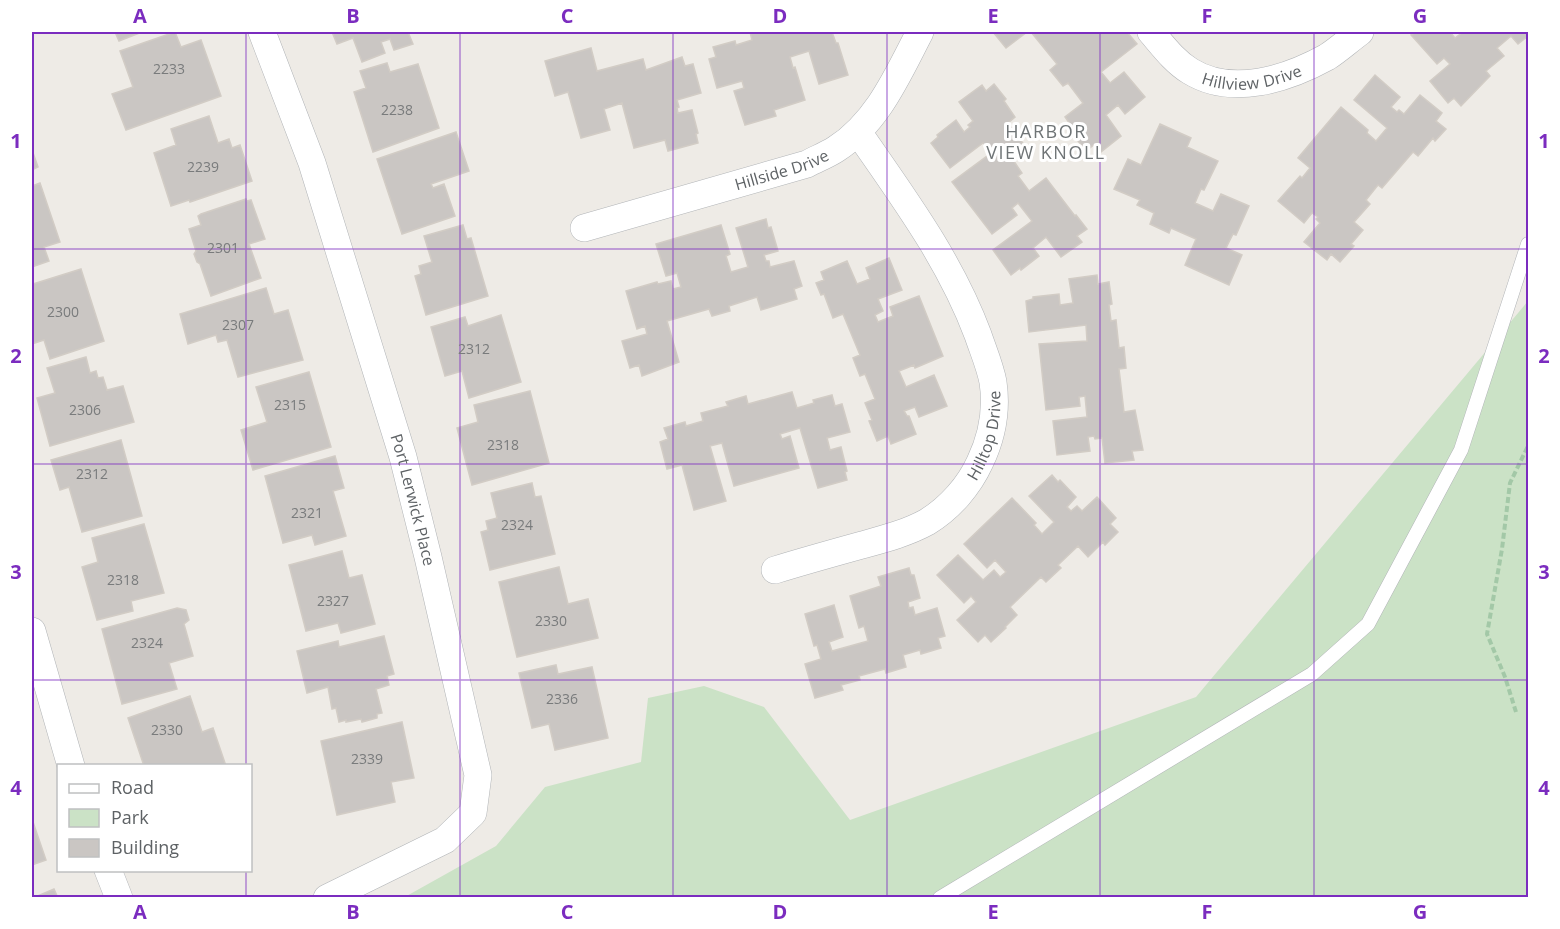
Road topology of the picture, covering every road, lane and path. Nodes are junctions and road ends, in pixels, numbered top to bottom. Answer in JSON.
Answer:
{"nodes":[{"id":1,"x":262,"y":32,"type":"edge"},
{"id":2,"x":920,"y":32,"type":"edge"},
{"id":3,"x":1151,"y":32,"type":"edge"},
{"id":4,"x":1360,"y":32,"type":"edge"},
{"id":5,"x":858,"y":132,"type":"junction"},
{"id":6,"x":584,"y":228,"type":"dead end"},
{"id":7,"x":1528,"y":244,"type":"edge"},
{"id":8,"x":1528,"y":446,"type":"edge"},
{"id":9,"x":775,"y":570,"type":"dead end"},
{"id":10,"x":32,"y":631,"type":"edge"},
{"id":11,"x":1516,"y":711,"type":"dead end"},
{"id":12,"x":71,"y":764,"type":"edge"},
{"id":13,"x":109,"y":872,"type":"edge"},
{"id":14,"x":119,"y":897,"type":"edge"},
{"id":15,"x":327,"y":897,"type":"edge"},
{"id":16,"x":940,"y":897,"type":"edge"}],
"edges":[{"from":1,"to":15,"type":"street","name":"Port Lerwick Place"},
{"from":2,"to":5,"type":"street","name":"Hillside Drive"},
{"from":3,"to":4,"type":"street","name":"Hillview Drive"},
{"from":5,"to":6,"type":"street","name":"Hillside Drive"},
{"from":5,"to":9,"type":"street","name":"Hilltop Drive"},
{"from":7,"to":16,"type":"lane"},
{"from":8,"to":11,"type":"path"},
{"from":10,"to":12,"type":"street"},
{"from":13,"to":14,"type":"street"}]}
